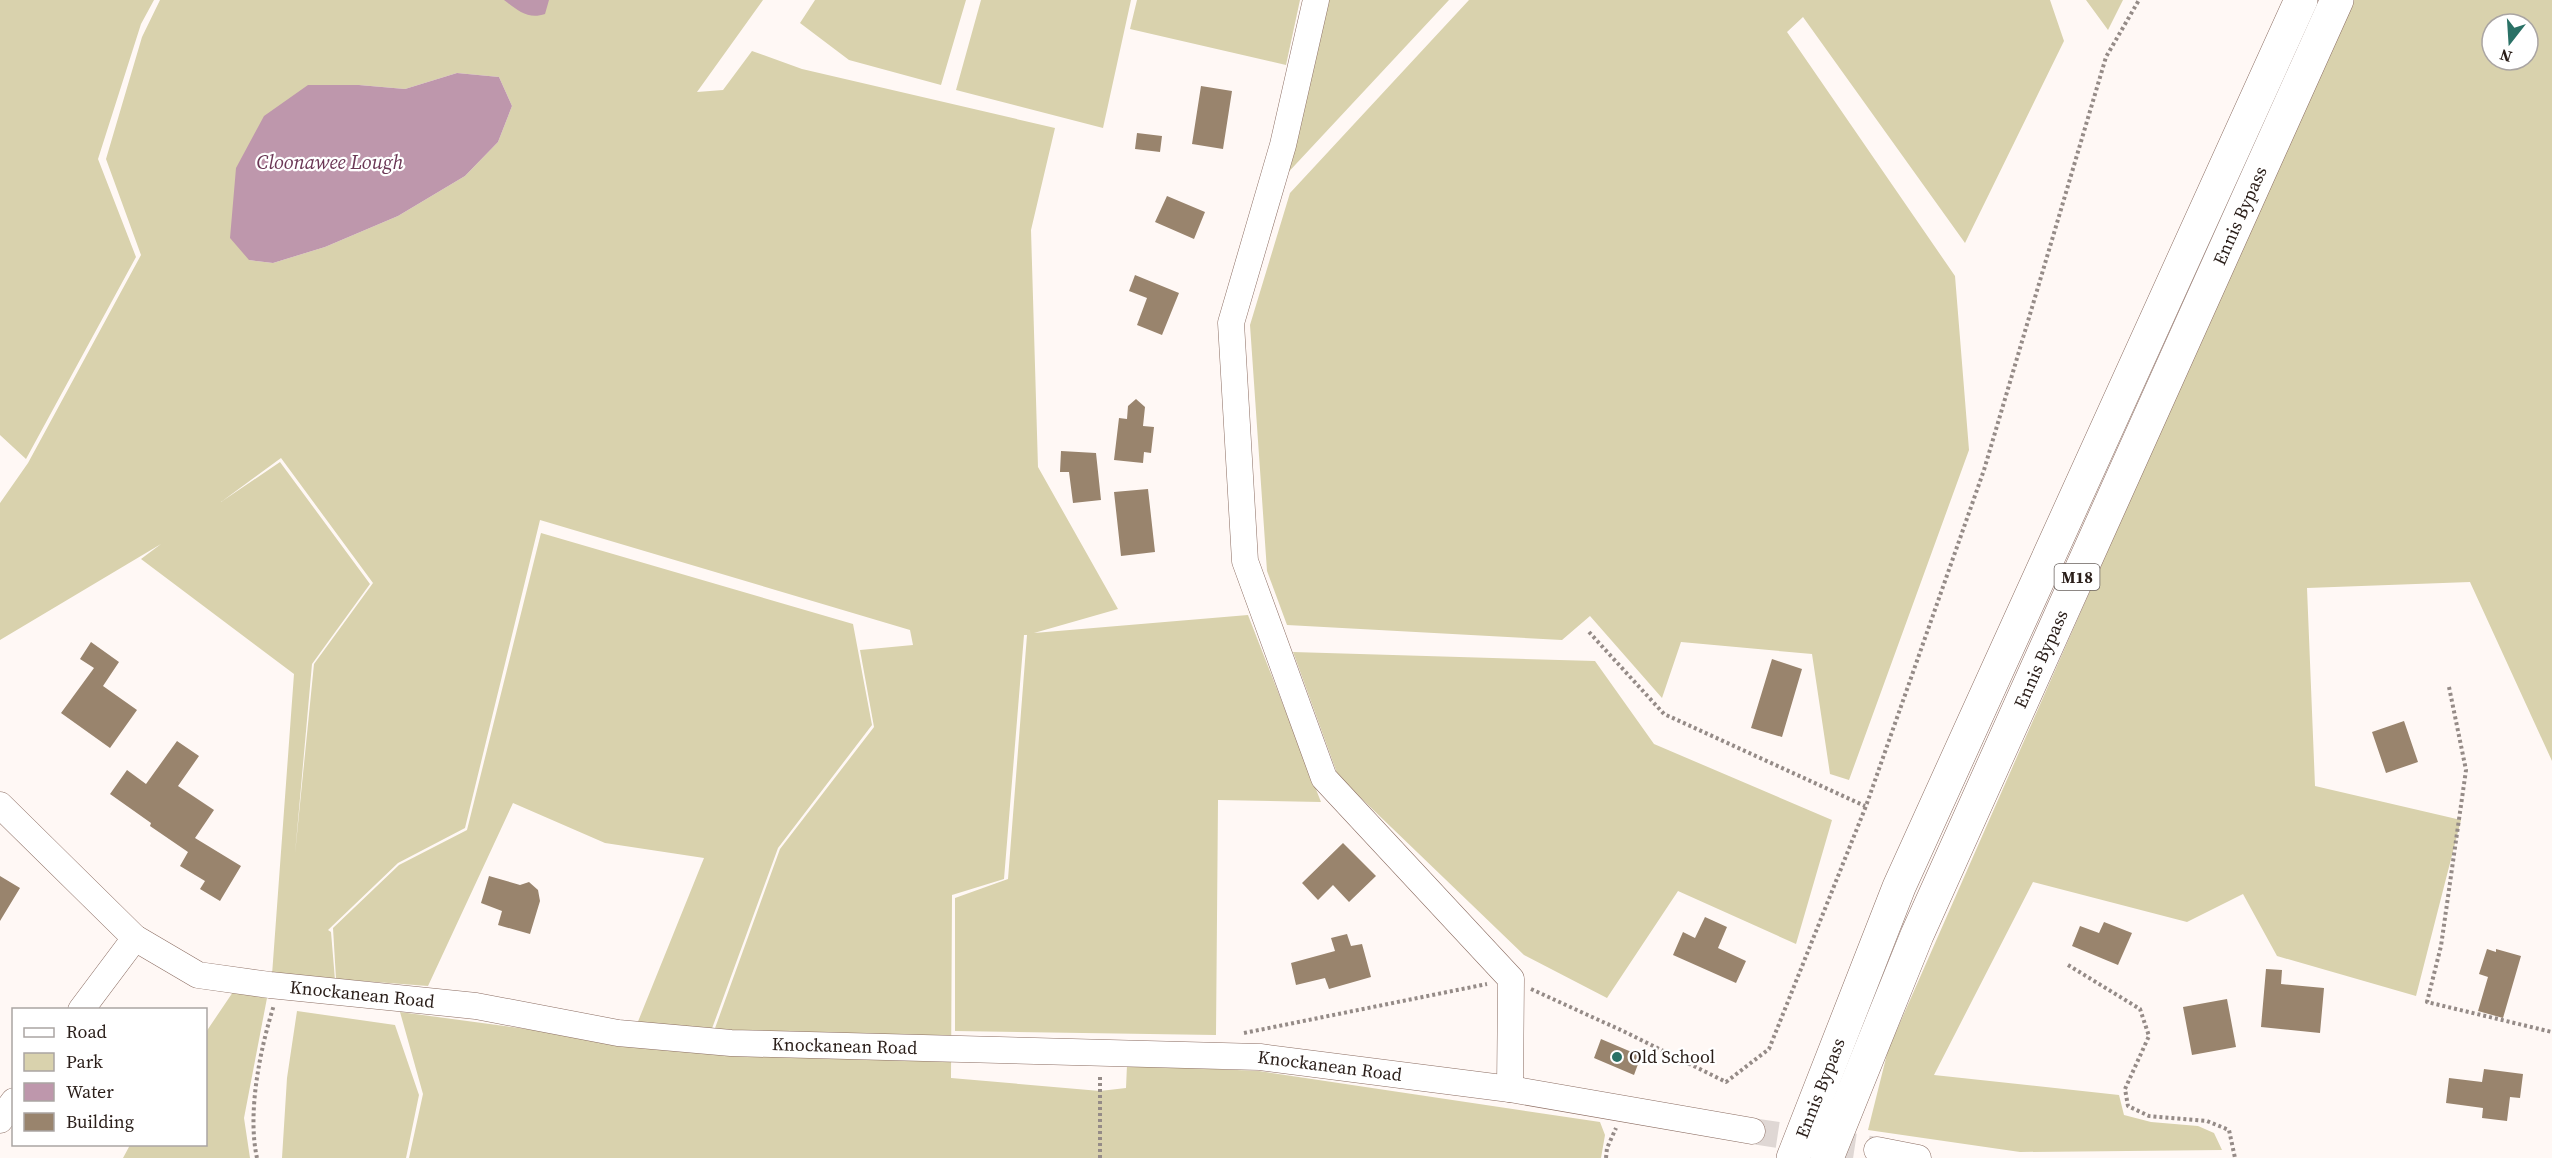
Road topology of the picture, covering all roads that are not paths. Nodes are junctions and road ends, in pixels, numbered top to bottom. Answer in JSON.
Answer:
{"nodes":[{"id":1,"x":1316,"y":0,"type":"edge"},
{"id":2,"x":2301,"y":0,"type":"edge"},
{"id":3,"x":2337,"y":0,"type":"edge"},
{"id":4,"x":0,"y":805,"type":"edge"},
{"id":5,"x":135,"y":938,"type":"junction"},
{"id":6,"x":82,"y":1008,"type":"edge"},
{"id":7,"x":1510,"y":1089,"type":"junction"},
{"id":8,"x":12,"y":1104,"type":"edge"},
{"id":9,"x":0,"y":1120,"type":"edge"},
{"id":10,"x":1752,"y":1131,"type":"tunnel mouth"},
{"id":11,"x":1877,"y":1150,"type":"tunnel mouth"},
{"id":12,"x":1793,"y":1158,"type":"edge"},
{"id":13,"x":1827,"y":1158,"type":"edge"},
{"id":14,"x":1918,"y":1158,"type":"edge"}],
"edges":[{"from":1,"to":7,"type":"street"},
{"from":2,"to":12,"type":"highway","name":"Ennis Bypass","number":"M18"},
{"from":3,"to":13,"type":"highway","name":"Ennis Bypass","number":"M18"},
{"from":4,"to":5,"type":"street","name":"Knockanean Road"},
{"from":5,"to":6,"type":"street"},
{"from":5,"to":7,"type":"street","name":"Knockanean Road"},
{"from":7,"to":10,"type":"street","name":"Knockanean Road"},
{"from":8,"to":9,"type":"street"},
{"from":11,"to":14,"type":"street"}]}
